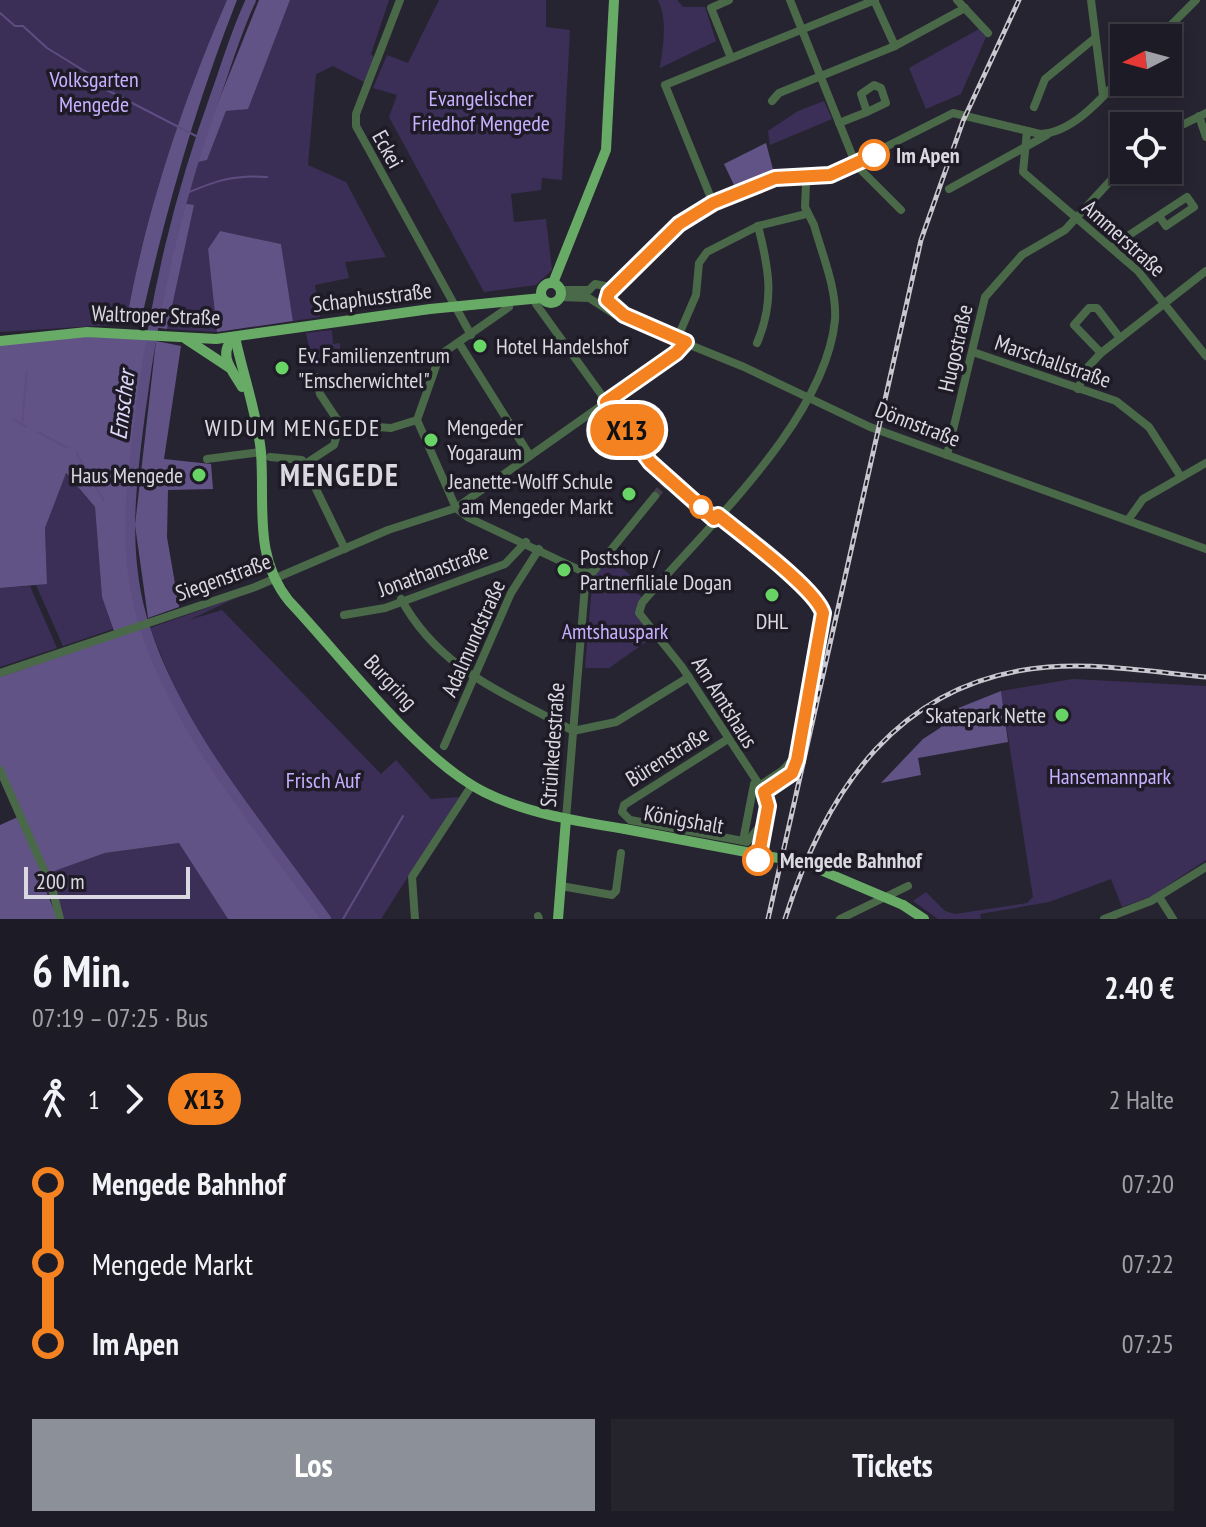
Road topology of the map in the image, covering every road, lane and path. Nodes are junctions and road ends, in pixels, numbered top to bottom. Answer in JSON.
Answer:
{"nodes":[{"id":1,"x":400,"y":0,"type":"edge"},
{"id":2,"x":614,"y":0,"type":"edge"},
{"id":3,"x":729,"y":0,"type":"edge"},
{"id":4,"x":790,"y":0,"type":"edge"},
{"id":5,"x":874,"y":0,"type":"edge"},
{"id":6,"x":957,"y":0,"type":"edge"},
{"id":7,"x":1091,"y":0,"type":"edge"},
{"id":8,"x":1196,"y":0,"type":"edge"},
{"id":9,"x":965,"y":8,"type":"junction"},
{"id":10,"x":1172,"y":24,"type":"edge"},
{"id":11,"x":802,"y":30,"type":"junction"},
{"id":12,"x":988,"y":33,"type":"dead end"},
{"id":13,"x":1095,"y":38,"type":"junction"},
{"id":14,"x":895,"y":46,"type":"junction"},
{"id":15,"x":731,"y":58,"type":"junction"},
{"id":16,"x":821,"y":77,"type":"junction"},
{"id":17,"x":1110,"y":89,"type":"edge"},
{"id":18,"x":1103,"y":96,"type":"junction"},
{"id":19,"x":772,"y":101,"type":"dead end"},
{"id":20,"x":1034,"y":107,"type":"dead end"},
{"id":21,"x":867,"y":112,"type":"dead end"},
{"id":22,"x":1202,"y":114,"type":"edge"},
{"id":23,"x":839,"y":123,"type":"junction"},
{"id":24,"x":1182,"y":125,"type":"edge"},
{"id":25,"x":1027,"y":131,"type":"junction"},
{"id":26,"x":1049,"y":133,"type":"junction"},
{"id":27,"x":1206,"y":137,"type":"edge"},
{"id":28,"x":1024,"y":150,"type":"junction"},
{"id":29,"x":856,"y":165,"type":"junction"},
{"id":30,"x":1110,"y":181,"type":"edge"},
{"id":31,"x":806,"y":184,"type":"dead end"},
{"id":32,"x":949,"y":189,"type":"dead end"},
{"id":33,"x":713,"y":203,"type":"junction"},
{"id":34,"x":901,"y":210,"type":"dead end"},
{"id":35,"x":806,"y":214,"type":"junction"},
{"id":36,"x":1159,"y":216,"type":"dead end"},
{"id":37,"x":1076,"y":218,"type":"junction"},
{"id":38,"x":758,"y":226,"type":"junction"},
{"id":39,"x":1111,"y":247,"type":"junction"},
{"id":40,"x":1206,"y":271,"type":"edge"},
{"id":41,"x":558,"y":290,"type":"junction"},
{"id":42,"x":589,"y":294,"type":"junction"},
{"id":43,"x":605,"y":296,"type":"junction"},
{"id":44,"x":540,"y":298,"type":"junction"},
{"id":45,"x":1166,"y":302,"type":"junction"},
{"id":46,"x":512,"y":304,"type":"junction"},
{"id":47,"x":454,"y":307,"type":"junction"},
{"id":48,"x":471,"y":335,"type":"junction"},
{"id":49,"x":235,"y":337,"type":"junction"},
{"id":50,"x":1206,"y":337,"type":"edge"},
{"id":51,"x":184,"y":338,"type":"junction"},
{"id":52,"x":1120,"y":338,"type":"junction"},
{"id":53,"x":0,"y":341,"type":"edge"},
{"id":54,"x":682,"y":341,"type":"junction"},
{"id":55,"x":459,"y":343,"type":"junction"},
{"id":56,"x":757,"y":343,"type":"dead end"},
{"id":57,"x":1197,"y":344,"type":"junction"},
{"id":58,"x":973,"y":352,"type":"junction"},
{"id":59,"x":1101,"y":353,"type":"junction"},
{"id":60,"x":1206,"y":356,"type":"edge"},
{"id":61,"x":231,"y":369,"type":"junction"},
{"id":62,"x":316,"y":377,"type":"dead end"},
{"id":63,"x":1078,"y":389,"type":"junction"},
{"id":64,"x":249,"y":396,"type":"junction"},
{"id":65,"x":809,"y":396,"type":"junction"},
{"id":66,"x":606,"y":402,"type":"junction"},
{"id":67,"x":417,"y":420,"type":"junction"},
{"id":68,"x":340,"y":424,"type":"junction"},
{"id":69,"x":265,"y":455,"type":"junction"},
{"id":70,"x":947,"y":455,"type":"junction"},
{"id":71,"x":530,"y":456,"type":"junction"},
{"id":72,"x":207,"y":459,"type":"dead end"},
{"id":73,"x":304,"y":462,"type":"junction"},
{"id":74,"x":1206,"y":463,"type":"edge"},
{"id":75,"x":1181,"y":477,"type":"junction"},
{"id":76,"x":655,"y":496,"type":"tunnel mouth"},
{"id":77,"x":456,"y":508,"type":"junction"},
{"id":78,"x":716,"y":517,"type":"junction"},
{"id":79,"x":1128,"y":520,"type":"junction"},
{"id":80,"x":526,"y":542,"type":"junction"},
{"id":81,"x":345,"y":549,"type":"junction"},
{"id":82,"x":539,"y":549,"type":"junction"},
{"id":83,"x":1206,"y":549,"type":"edge"},
{"id":84,"x":586,"y":573,"type":"junction"},
{"id":85,"x":274,"y":579,"type":"junction"},
{"id":86,"x":401,"y":599,"type":"junction"},
{"id":87,"x":344,"y":615,"type":"dead end"},
{"id":88,"x":0,"y":673,"type":"edge"},
{"id":89,"x":689,"y":677,"type":"junction"},
{"id":90,"x":475,"y":678,"type":"junction"},
{"id":91,"x":573,"y":731,"type":"junction"},
{"id":92,"x":728,"y":739,"type":"junction"},
{"id":93,"x":444,"y":746,"type":"dead end"},
{"id":94,"x":1,"y":775,"type":"edge"},
{"id":95,"x":472,"y":785,"type":"junction"},
{"id":96,"x":759,"y":789,"type":"junction"},
{"id":97,"x":566,"y":819,"type":"junction"},
{"id":98,"x":622,"y":828,"type":"joint"},
{"id":99,"x":747,"y":836,"type":"junction"},
{"id":100,"x":621,"y":853,"type":"dead end"},
{"id":101,"x":1206,"y":867,"type":"edge"},
{"id":102,"x":561,"y":886,"type":"junction"},
{"id":103,"x":908,"y":886,"type":"dead end"},
{"id":104,"x":1159,"y":897,"type":"junction"},
{"id":105,"x":923,"y":918,"type":"edge"},
{"id":106,"x":60,"y":919,"type":"edge"},
{"id":107,"x":415,"y":919,"type":"edge"},
{"id":108,"x":558,"y":919,"type":"edge"},
{"id":109,"x":840,"y":919,"type":"edge"},
{"id":110,"x":1104,"y":919,"type":"edge"},
{"id":111,"x":1173,"y":919,"type":"edge"}],
"edges":[{"from":1,"to":47,"type":"street","name":"Eckei"},
{"from":2,"to":41,"type":"main road"},
{"from":3,"to":15,"type":"street"},
{"from":4,"to":11,"type":"street"},
{"from":5,"to":11,"type":"street"},
{"from":5,"to":14,"type":"street"},
{"from":6,"to":9,"type":"street"},
{"from":7,"to":13,"type":"street"},
{"from":8,"to":10,"type":"street"},
{"from":9,"to":12,"type":"street"},
{"from":9,"to":14,"type":"street"},
{"from":11,"to":15,"type":"street"},
{"from":11,"to":16,"type":"street"},
{"from":13,"to":18,"type":"street"},
{"from":13,"to":20,"type":"street"},
{"from":14,"to":16,"type":"street"},
{"from":15,"to":33,"type":"street"},
{"from":16,"to":19,"type":"street"},
{"from":16,"to":23,"type":"street"},
{"from":17,"to":18,"type":"street"},
{"from":18,"to":26,"type":"street"},
{"from":21,"to":23,"type":"street"},
{"from":22,"to":24,"type":"street"},
{"from":22,"to":27,"type":"street"},
{"from":23,"to":29,"type":"street"},
{"from":25,"to":26,"type":"street"},
{"from":25,"to":28,"type":"street","name":"Ammerstraße"},
{"from":25,"to":29,"type":"street"},
{"from":26,"to":28,"type":"street"},
{"from":28,"to":32,"type":"street"},
{"from":28,"to":37,"type":"street","name":"Ammerstraße"},
{"from":29,"to":33,"type":"street"},
{"from":29,"to":34,"type":"street"},
{"from":30,"to":37,"type":"street","name":"Hugostraße"},
{"from":31,"to":35,"type":"street"},
{"from":33,"to":43,"type":"street"},
{"from":35,"to":38,"type":"street"},
{"from":35,"to":65,"type":"street"},
{"from":36,"to":39,"type":"street"},
{"from":37,"to":39,"type":"street","name":"Ammerstraße"},
{"from":37,"to":58,"type":"street","name":"Hugostraße"},
{"from":38,"to":54,"type":"street"},
{"from":38,"to":56,"type":"street"},
{"from":39,"to":45,"type":"street","name":"Ammerstraße"},
{"from":40,"to":45,"type":"street"},
{"from":41,"to":42,"type":"street"},
{"from":41,"to":44,"type":"main road","name":"Schaphusstraße"},
{"from":41,"to":44,"type":"main road"},
{"from":42,"to":43,"type":"street","name":"Dönnstraße"},
{"from":42,"to":43,"type":"street"},
{"from":43,"to":54,"type":"street","name":"Dönnstraße"},
{"from":44,"to":46,"type":"main road","name":"Schaphusstraße"},
{"from":44,"to":66,"type":"street"},
{"from":45,"to":52,"type":"street"},
{"from":45,"to":57,"type":"street","name":"Ammerstraße"},
{"from":46,"to":47,"type":"main road","name":"Schaphusstraße"},
{"from":46,"to":48,"type":"street"},
{"from":47,"to":48,"type":"street","name":"Eckei"},
{"from":47,"to":49,"type":"main road","name":"Schaphusstraße"},
{"from":48,"to":55,"type":"street"},
{"from":49,"to":51,"type":"main road","name":"Waltroper Straße"},
{"from":49,"to":61,"type":"main road"},
{"from":49,"to":64,"type":"main road","name":"Waltroper Straße"},
{"from":50,"to":57,"type":"street"},
{"from":51,"to":53,"type":"main road","name":"Waltroper Straße"},
{"from":51,"to":61,"type":"main road"},
{"from":52,"to":59,"type":"street"},
{"from":52,"to":59,"type":"street"},
{"from":54,"to":65,"type":"street","name":"Dönnstraße"},
{"from":54,"to":66,"type":"street","name":"Siegenstraße"},
{"from":55,"to":67,"type":"street"},
{"from":55,"to":71,"type":"street"},
{"from":57,"to":60,"type":"street","name":"Ammerstraße"},
{"from":58,"to":63,"type":"street","name":"Marschallstraße"},
{"from":58,"to":70,"type":"street","name":"Hugostraße"},
{"from":59,"to":63,"type":"street"},
{"from":61,"to":64,"type":"main road"},
{"from":62,"to":68,"type":"street"},
{"from":63,"to":75,"type":"street","name":"Marschallstraße"},
{"from":64,"to":69,"type":"main road","name":"Waltroper Straße"},
{"from":65,"to":70,"type":"street","name":"Dönnstraße"},
{"from":65,"to":78,"type":"street"},
{"from":66,"to":71,"type":"street","name":"Siegenstraße"},
{"from":66,"to":78,"type":"street"},
{"from":67,"to":68,"type":"street"},
{"from":67,"to":77,"type":"street"},
{"from":68,"to":73,"type":"street"},
{"from":69,"to":72,"type":"street"},
{"from":69,"to":73,"type":"street"},
{"from":69,"to":85,"type":"main road","name":"Burgring"},
{"from":70,"to":79,"type":"street","name":"Dönnstraße"},
{"from":71,"to":77,"type":"street","name":"Siegenstraße"},
{"from":73,"to":81,"type":"street"},
{"from":74,"to":75,"type":"street"},
{"from":75,"to":79,"type":"street"},
{"from":76,"to":84,"type":"street"},
{"from":77,"to":80,"type":"street"},
{"from":77,"to":81,"type":"street","name":"Siegenstraße"},
{"from":78,"to":89,"type":"street","name":"Am Amtshaus"},
{"from":78,"to":96,"type":"street"},
{"from":79,"to":83,"type":"street","name":"Dönnstraße"},
{"from":80,"to":82,"type":"street"},
{"from":80,"to":86,"type":"street","name":"Jonathanstraße"},
{"from":81,"to":85,"type":"street","name":"Siegenstraße"},
{"from":82,"to":84,"type":"street"},
{"from":82,"to":90,"type":"street","name":"Adalmundstraße"},
{"from":84,"to":91,"type":"street","name":"Strünkedestraße"},
{"from":85,"to":88,"type":"street","name":"Siegenstraße"},
{"from":85,"to":95,"type":"main road","name":"Burgring"},
{"from":86,"to":87,"type":"street","name":"Jonathanstraße"},
{"from":86,"to":90,"type":"street"},
{"from":89,"to":91,"type":"street"},
{"from":89,"to":92,"type":"street","name":"Am Amtshaus"},
{"from":90,"to":91,"type":"street"},
{"from":90,"to":93,"type":"street","name":"Adalmundstraße"},
{"from":91,"to":97,"type":"street","name":"Strünkedestraße"},
{"from":92,"to":96,"type":"street","name":"Am Amtshaus"},
{"from":92,"to":99,"type":"street","name":"Bürenstraße"},
{"from":94,"to":106,"type":"street"},
{"from":95,"to":97,"type":"main road","name":"Burgring"},
{"from":95,"to":107,"type":"street"},
{"from":96,"to":99,"type":"street"},
{"from":96,"to":99,"type":"street"},
{"from":97,"to":98,"type":"main road","name":"Burgring"},
{"from":97,"to":102,"type":"main road","name":"Strünkedestraße"},
{"from":98,"to":105,"type":"main road","name":"Königshalt","bridge":true},
{"from":100,"to":102,"type":"street"},
{"from":101,"to":104,"type":"street"},
{"from":102,"to":108,"type":"main road","name":"Strünkedestraße"},
{"from":103,"to":109,"type":"street"},
{"from":104,"to":110,"type":"street"},
{"from":104,"to":111,"type":"street"}]}
